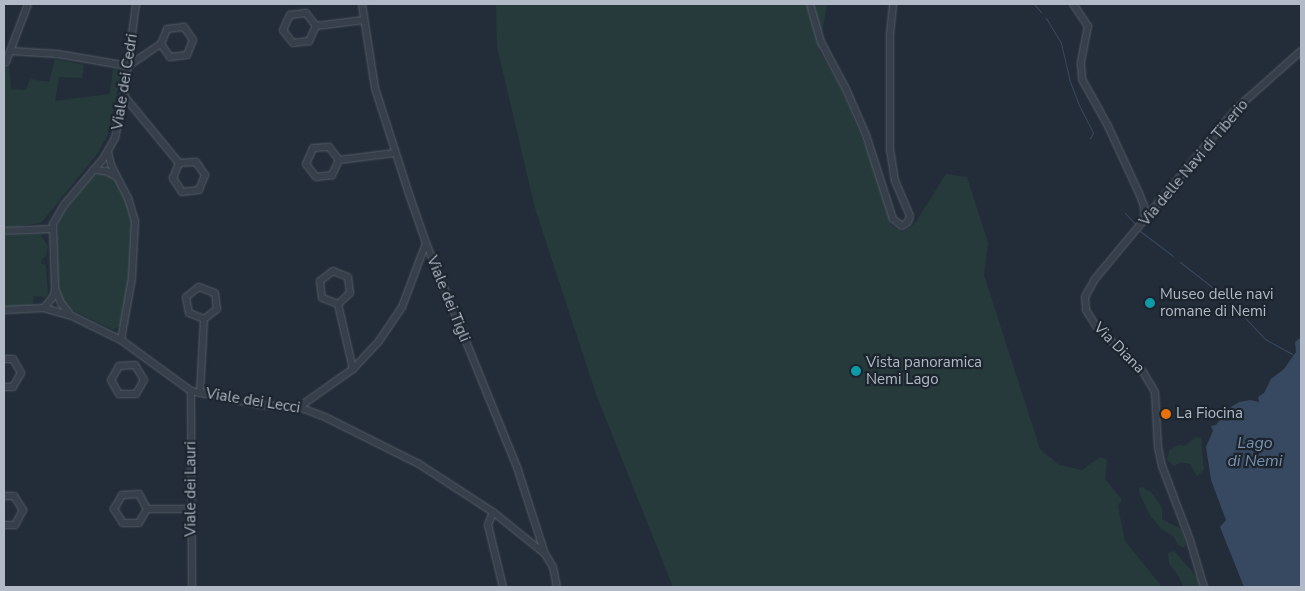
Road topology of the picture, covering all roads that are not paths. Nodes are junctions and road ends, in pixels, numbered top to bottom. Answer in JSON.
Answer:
{"nodes":[{"id":1,"x":28,"y":4,"type":"edge"},
{"id":2,"x":136,"y":4,"type":"edge"},
{"id":3,"x":362,"y":4,"type":"edge"},
{"id":4,"x":810,"y":4,"type":"edge"},
{"id":5,"x":893,"y":4,"type":"edge"},
{"id":6,"x":1073,"y":4,"type":"edge"},
{"id":7,"x":364,"y":20,"type":"junction"},
{"id":8,"x":316,"y":26,"type":"junction"},
{"id":9,"x":160,"y":44,"type":"junction"},
{"id":10,"x":10,"y":51,"type":"junction"},
{"id":11,"x":1301,"y":51,"type":"edge"},
{"id":12,"x":6,"y":62,"type":"dead end"},
{"id":13,"x":128,"y":66,"type":"junction"},
{"id":14,"x":124,"y":96,"type":"junction"},
{"id":15,"x":108,"y":152,"type":"junction"},
{"id":16,"x":395,"y":153,"type":"junction"},
{"id":17,"x":339,"y":160,"type":"junction"},
{"id":18,"x":179,"y":163,"type":"junction"},
{"id":19,"x":93,"y":170,"type":"junction"},
{"id":20,"x":117,"y":176,"type":"junction"},
{"id":21,"x":1145,"y":221,"type":"junction"},
{"id":22,"x":52,"y":229,"type":"junction"},
{"id":23,"x":4,"y":231,"type":"edge"},
{"id":24,"x":1132,"y":237,"type":"joint"},
{"id":25,"x":426,"y":243,"type":"junction"},
{"id":26,"x":55,"y":288,"type":"junction"},
{"id":27,"x":338,"y":304,"type":"junction"},
{"id":28,"x":44,"y":308,"type":"junction"},
{"id":29,"x":4,"y":310,"type":"edge"},
{"id":30,"x":72,"y":316,"type":"junction"},
{"id":31,"x":204,"y":319,"type":"junction"},
{"id":32,"x":121,"y":340,"type":"junction"},
{"id":33,"x":143,"y":357,"type":"junction"},
{"id":34,"x":4,"y":359,"type":"edge"},
{"id":35,"x":136,"y":366,"type":"junction"},
{"id":36,"x":353,"y":369,"type":"junction"},
{"id":37,"x":4,"y":388,"type":"edge"},
{"id":38,"x":192,"y":391,"type":"junction"},
{"id":39,"x":200,"y":393,"type":"junction"},
{"id":40,"x":299,"y":407,"type":"junction"},
{"id":41,"x":4,"y":496,"type":"edge"},
{"id":42,"x":147,"y":508,"type":"junction"},
{"id":43,"x":191,"y":509,"type":"junction"},
{"id":44,"x":493,"y":512,"type":"junction"},
{"id":45,"x":4,"y":525,"type":"edge"},
{"id":46,"x":545,"y":554,"type":"junction"},
{"id":47,"x":192,"y":587,"type":"edge"},
{"id":48,"x":503,"y":587,"type":"edge"},
{"id":49,"x":556,"y":587,"type":"edge"},
{"id":50,"x":1204,"y":587,"type":"edge"}],
"edges":[{"from":1,"to":10,"type":"street"},
{"from":2,"to":13,"type":"street","name":"Viale dei Cedri"},
{"from":3,"to":7,"type":"street","name":"Viale dei Tigli"},
{"from":4,"to":5,"type":"street"},
{"from":6,"to":21,"type":"street"},
{"from":7,"to":8,"type":"street"},
{"from":7,"to":16,"type":"street","name":"Viale dei Tigli"},
{"from":8,"to":8,"type":"street"},
{"from":9,"to":9,"type":"street"},
{"from":9,"to":13,"type":"street"},
{"from":10,"to":12,"type":"street"},
{"from":10,"to":13,"type":"street"},
{"from":11,"to":21,"type":"street","name":"Via delle Navi di Tiberio"},
{"from":13,"to":14,"type":"street","name":"Viale dei Cedri"},
{"from":14,"to":15,"type":"street","name":"Viale dei Cedri"},
{"from":14,"to":18,"type":"street"},
{"from":15,"to":19,"type":"street","name":"Viale dei Cedri"},
{"from":15,"to":20,"type":"street"},
{"from":16,"to":17,"type":"street"},
{"from":16,"to":25,"type":"street","name":"Viale dei Tigli"},
{"from":17,"to":17,"type":"street"},
{"from":18,"to":18,"type":"street"},
{"from":19,"to":20,"type":"street"},
{"from":19,"to":22,"type":"street","name":"Viale dei Cedri"},
{"from":20,"to":32,"type":"street"},
{"from":21,"to":24,"type":"street","name":"Via delle Navi di Tiberio"},
{"from":22,"to":23,"type":"street"},
{"from":22,"to":26,"type":"street"},
{"from":24,"to":50,"type":"street","name":"Via Diana"},
{"from":25,"to":36,"type":"street"},
{"from":25,"to":46,"type":"street","name":"Viale dei Tigli"},
{"from":26,"to":28,"type":"street"},
{"from":26,"to":30,"type":"street"},
{"from":27,"to":27,"type":"street"},
{"from":27,"to":36,"type":"street"},
{"from":28,"to":29,"type":"street","name":"Viale dei Lecci"},
{"from":28,"to":30,"type":"street","name":"Viale dei Lecci"},
{"from":30,"to":32,"type":"street","name":"Viale dei Lecci"},
{"from":31,"to":31,"type":"street"},
{"from":31,"to":39,"type":"street"},
{"from":32,"to":33,"type":"street","name":"Viale dei Lecci"},
{"from":33,"to":35,"type":"street"},
{"from":33,"to":38,"type":"street","name":"Viale dei Lecci"},
{"from":34,"to":37,"type":"street"},
{"from":35,"to":35,"type":"street"},
{"from":36,"to":40,"type":"street"},
{"from":38,"to":39,"type":"street","name":"Viale dei Lecci"},
{"from":38,"to":43,"type":"street","name":"Viale dei Lauri"},
{"from":39,"to":40,"type":"street","name":"Viale dei Lecci"},
{"from":40,"to":44,"type":"street","name":"Viale dei Lecci"},
{"from":41,"to":45,"type":"street"},
{"from":42,"to":42,"type":"street"},
{"from":42,"to":43,"type":"street"},
{"from":43,"to":47,"type":"street","name":"Viale dei Lauri"},
{"from":44,"to":46,"type":"street","name":"Viale dei Lecci"},
{"from":44,"to":48,"type":"street"},
{"from":46,"to":49,"type":"street","name":"Viale dei Tigli"}]}
